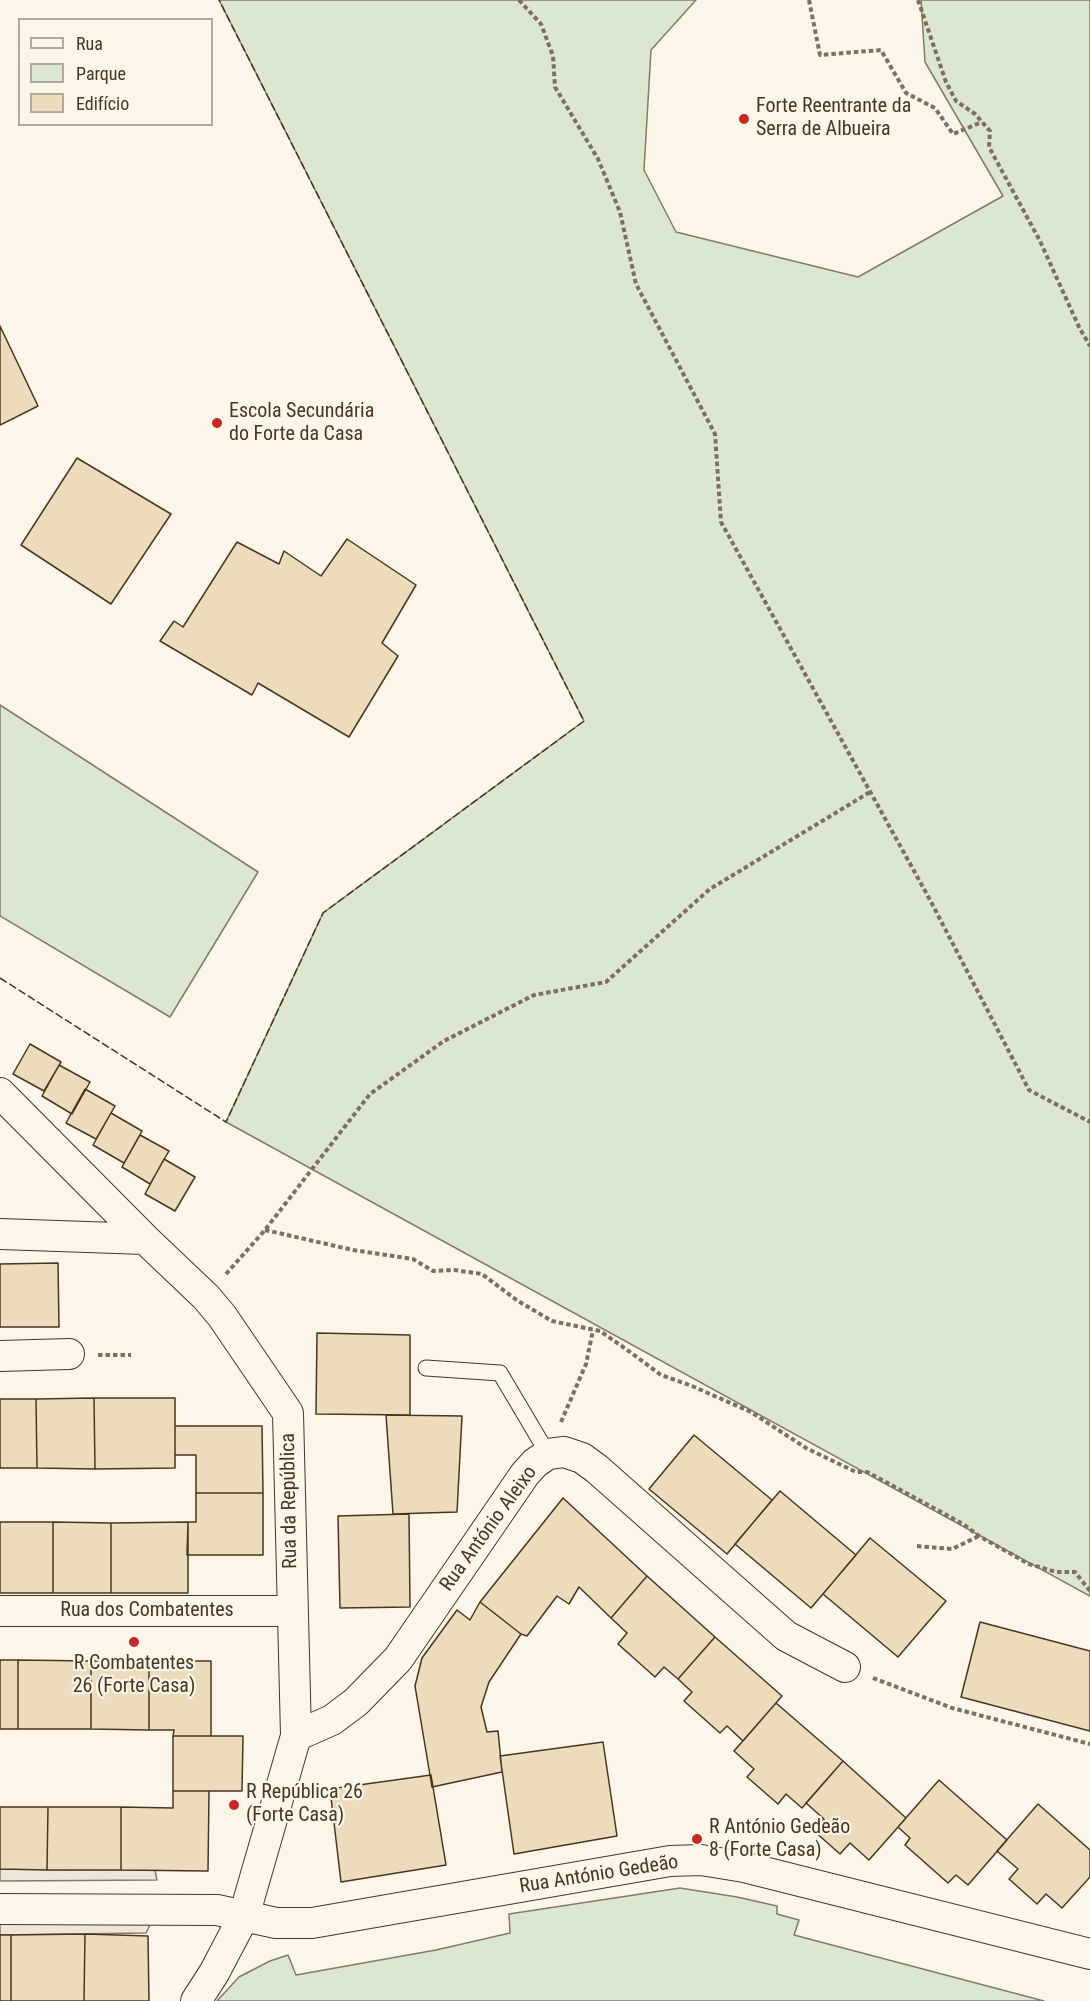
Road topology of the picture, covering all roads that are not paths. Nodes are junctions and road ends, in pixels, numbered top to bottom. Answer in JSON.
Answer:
{"nodes":[{"id":1,"x":0,"y":1093,"type":"edge"},
{"id":2,"x":0,"y":1234,"type":"edge"},
{"id":3,"x":145,"y":1239,"type":"junction"},
{"id":4,"x":69,"y":1354,"type":"dead end"},
{"id":5,"x":0,"y":1356,"type":"edge"},
{"id":6,"x":426,"y":1368,"type":"dead end"},
{"id":7,"x":548,"y":1454,"type":"junction"},
{"id":8,"x":0,"y":1611,"type":"edge"},
{"id":9,"x":293,"y":1611,"type":"junction"},
{"id":10,"x":845,"y":1668,"type":"road end"},
{"id":11,"x":296,"y":1736,"type":"junction"},
{"id":12,"x":0,"y":1909,"type":"edge"},
{"id":13,"x":244,"y":1916,"type":"junction"},
{"id":14,"x":1090,"y":1954,"type":"edge"},
{"id":15,"x":196,"y":2001,"type":"edge"}],
"edges":[{"from":1,"to":3,"type":"street","name":"Rua da República"},
{"from":2,"to":3,"type":"street"},
{"from":3,"to":9,"type":"street","name":"Rua da República"},
{"from":4,"to":5,"type":"street"},
{"from":6,"to":7,"type":"lane"},
{"from":7,"to":10,"type":"street","name":"Rua António Aleixo"},
{"from":7,"to":11,"type":"street","name":"Rua António Aleixo"},
{"from":8,"to":9,"type":"street","name":"Rua dos Combatentes"},
{"from":9,"to":11,"type":"street","name":"Rua da República"},
{"from":11,"to":13,"type":"street","name":"Rua da República"},
{"from":12,"to":13,"type":"street","name":"Rua António Gedeão"},
{"from":13,"to":14,"type":"street","name":"Rua António Gedeão"},
{"from":13,"to":15,"type":"street","name":"Rua da República"}]}
